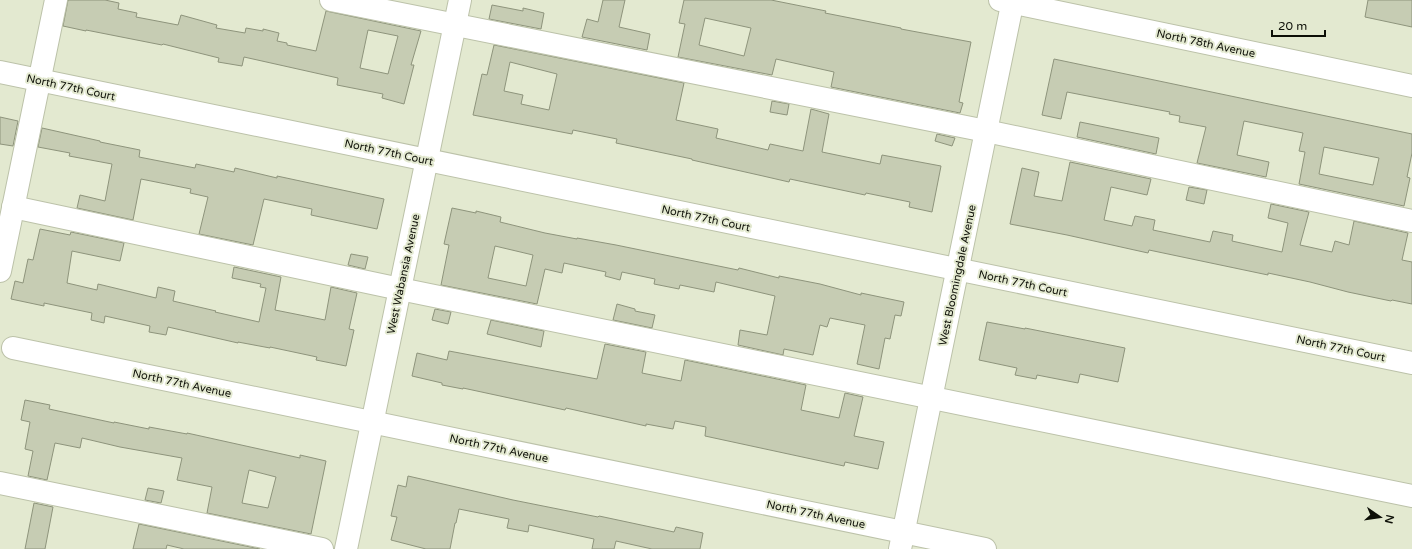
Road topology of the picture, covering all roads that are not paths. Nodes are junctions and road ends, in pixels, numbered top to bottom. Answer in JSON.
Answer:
{"nodes":[{"id":1,"x":56,"y":0,"type":"edge"},
{"id":2,"x":331,"y":0,"type":"edge"},
{"id":3,"x":460,"y":0,"type":"edge"},
{"id":4,"x":1009,"y":1,"type":"edge"},
{"id":5,"x":454,"y":26,"type":"junction"},
{"id":6,"x":0,"y":72,"type":"edge"},
{"id":7,"x":39,"y":80,"type":"junction"},
{"id":8,"x":1412,"y":86,"type":"edge"},
{"id":9,"x":986,"y":132,"type":"junction"},
{"id":10,"x":427,"y":160,"type":"junction"},
{"id":11,"x":13,"y":206,"type":"junction"},
{"id":12,"x":1412,"y":221,"type":"edge"},
{"id":13,"x":958,"y":269,"type":"junction"},
{"id":14,"x":0,"y":271,"type":"edge"},
{"id":15,"x":400,"y":289,"type":"junction"},
{"id":16,"x":13,"y":348,"type":"dead end"},
{"id":17,"x":1412,"y":363,"type":"edge"},
{"id":18,"x":931,"y":398,"type":"junction"},
{"id":19,"x":372,"y":422,"type":"junction"},
{"id":20,"x":0,"y":483,"type":"edge"},
{"id":21,"x":1412,"y":496,"type":"edge"},
{"id":22,"x":902,"y":541,"type":"edge"},
{"id":23,"x":322,"y":549,"type":"edge"},
{"id":24,"x":346,"y":549,"type":"edge"},
{"id":25,"x":985,"y":549,"type":"edge"}],
"edges":[{"from":1,"to":7,"type":"street"},
{"from":2,"to":5,"type":"street"},
{"from":3,"to":5,"type":"street","name":"West Wabansia Avenue"},
{"from":4,"to":8,"type":"street","name":"North 78th Avenue"},
{"from":4,"to":9,"type":"street","name":"West Bloomingdale Avenue"},
{"from":5,"to":9,"type":"street"},
{"from":5,"to":10,"type":"street","name":"West Wabansia Avenue"},
{"from":6,"to":7,"type":"street","name":"North 77th Court"},
{"from":7,"to":10,"type":"street","name":"North 77th Court"},
{"from":7,"to":11,"type":"street"},
{"from":9,"to":12,"type":"street"},
{"from":9,"to":13,"type":"street","name":"West Bloomingdale Avenue"},
{"from":10,"to":13,"type":"street","name":"North 77th Court"},
{"from":10,"to":15,"type":"street","name":"West Wabansia Avenue"},
{"from":11,"to":14,"type":"street"},
{"from":11,"to":15,"type":"street"},
{"from":13,"to":17,"type":"street","name":"North 77th Court"},
{"from":13,"to":18,"type":"street","name":"West Bloomingdale Avenue"},
{"from":15,"to":18,"type":"street"},
{"from":15,"to":19,"type":"street","name":"West Wabansia Avenue"},
{"from":16,"to":19,"type":"street","name":"North 77th Avenue"},
{"from":18,"to":21,"type":"street"},
{"from":18,"to":22,"type":"street","name":"West Bloomingdale Avenue"},
{"from":19,"to":22,"type":"street","name":"North 77th Avenue"},
{"from":19,"to":24,"type":"street","name":"West Wabansia Avenue"},
{"from":20,"to":23,"type":"street"},
{"from":22,"to":25,"type":"street","name":"North 77th Avenue"}]}
